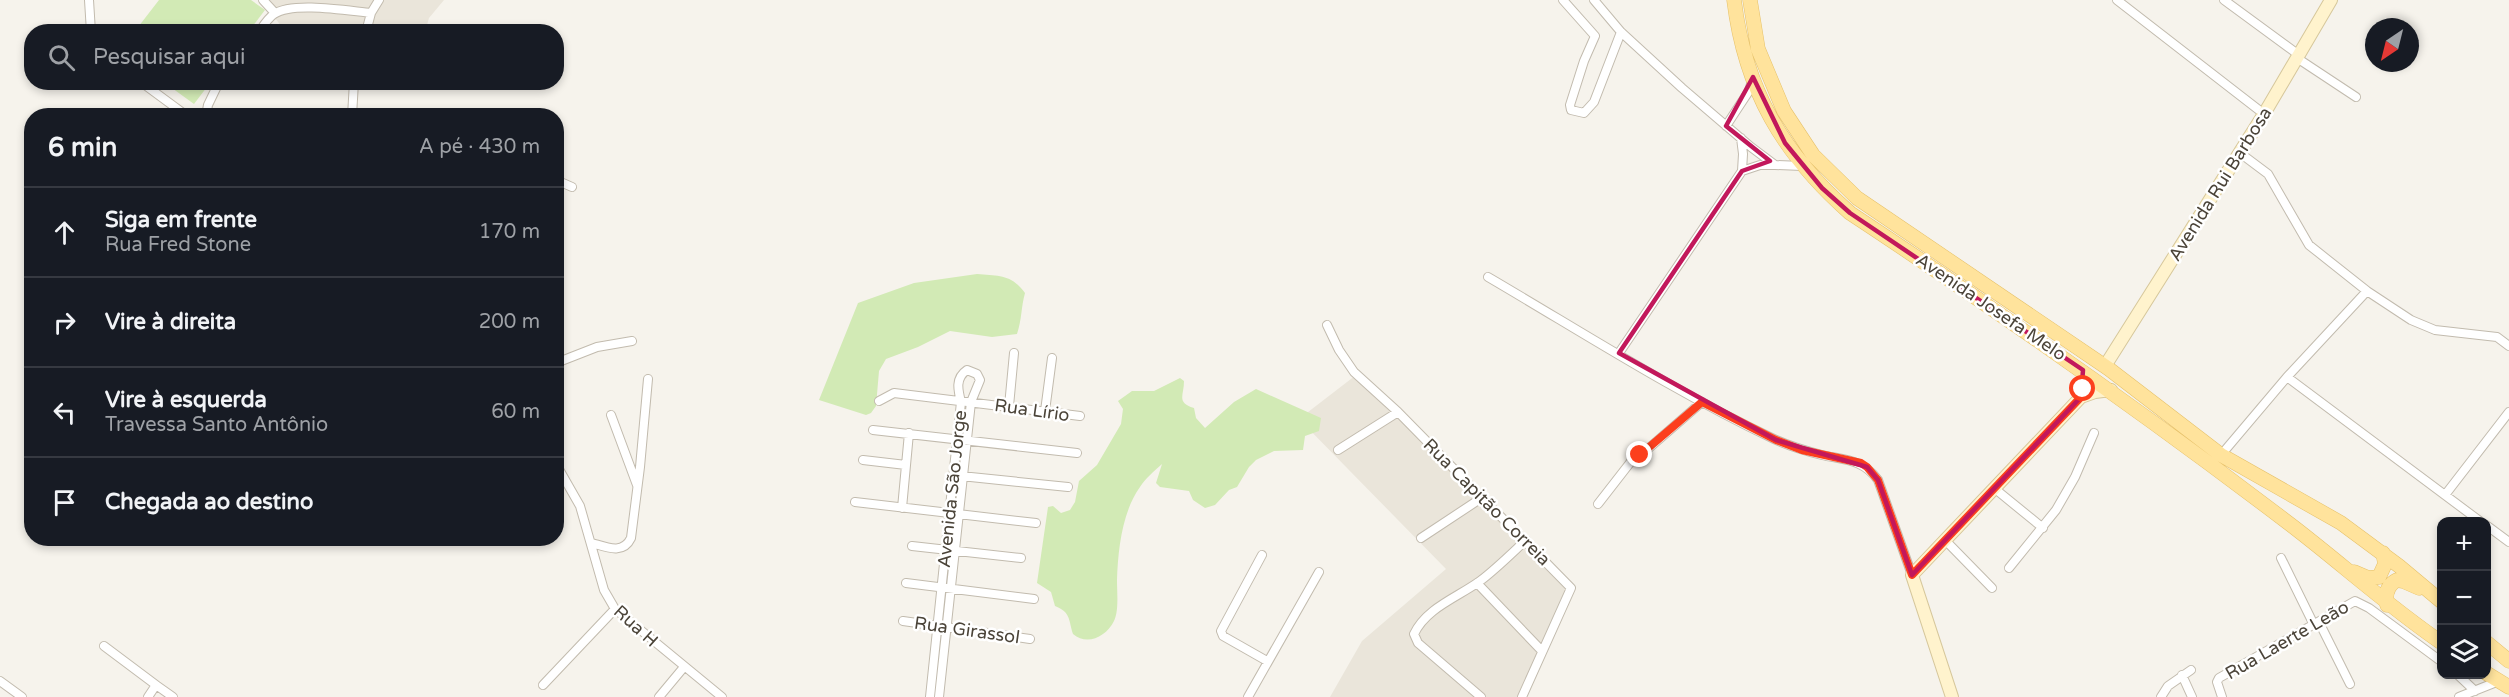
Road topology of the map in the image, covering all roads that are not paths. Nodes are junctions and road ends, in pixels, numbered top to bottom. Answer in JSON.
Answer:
{"nodes":[{"id":1,"x":89,"y":0,"type":"edge"},
{"id":2,"x":263,"y":0,"type":"edge"},
{"id":3,"x":379,"y":0,"type":"edge"},
{"id":4,"x":1563,"y":0,"type":"edge"},
{"id":5,"x":1594,"y":0,"type":"edge"},
{"id":6,"x":1734,"y":0,"type":"edge"},
{"id":7,"x":1750,"y":0,"type":"edge"},
{"id":8,"x":2116,"y":0,"type":"edge"},
{"id":9,"x":2224,"y":0,"type":"edge"},
{"id":10,"x":2331,"y":0,"type":"edge"},
{"id":11,"x":275,"y":13,"type":"junction"},
{"id":12,"x":371,"y":13,"type":"junction"},
{"id":13,"x":91,"y":24,"type":"edge"},
{"id":14,"x":266,"y":24,"type":"edge"},
{"id":15,"x":368,"y":24,"type":"edge"},
{"id":16,"x":1621,"y":32,"type":"junction"},
{"id":17,"x":2298,"y":56,"type":"junction"},
{"id":18,"x":1753,"y":77,"type":"junction"},
{"id":19,"x":152,"y":90,"type":"edge"},
{"id":20,"x":215,"y":90,"type":"edge"},
{"id":21,"x":354,"y":90,"type":"edge"},
{"id":22,"x":2356,"y":97,"type":"dead end"},
{"id":23,"x":176,"y":108,"type":"edge"},
{"id":24,"x":207,"y":108,"type":"edge"},
{"id":25,"x":352,"y":108,"type":"edge"},
{"id":26,"x":2265,"y":114,"type":"junction"},
{"id":27,"x":1726,"y":126,"type":"junction"},
{"id":28,"x":1741,"y":138,"type":"junction"},
{"id":29,"x":2240,"y":153,"type":"junction"},
{"id":30,"x":1775,"y":165,"type":"junction"},
{"id":31,"x":1802,"y":166,"type":"junction"},
{"id":32,"x":1742,"y":171,"type":"junction"},
{"id":33,"x":564,"y":184,"type":"edge"},
{"id":34,"x":572,"y":187,"type":"dead end"},
{"id":35,"x":1488,"y":277,"type":"dead end"},
{"id":36,"x":2367,"y":291,"type":"junction"},
{"id":37,"x":1327,"y":326,"type":"dead end"},
{"id":38,"x":632,"y":341,"type":"dead end"},
{"id":39,"x":2509,"y":346,"type":"edge"},
{"id":40,"x":1014,"y":353,"type":"dead end"},
{"id":41,"x":1619,"y":353,"type":"junction"},
{"id":42,"x":1052,"y":358,"type":"dead end"},
{"id":43,"x":564,"y":360,"type":"edge"},
{"id":44,"x":2105,"y":366,"type":"junction"},
{"id":45,"x":2083,"y":370,"type":"junction"},
{"id":46,"x":2287,"y":377,"type":"junction"},
{"id":47,"x":648,"y":379,"type":"dead end"},
{"id":48,"x":2111,"y":390,"type":"junction"},
{"id":49,"x":2081,"y":397,"type":"junction"},
{"id":50,"x":879,"y":401,"type":"dead end"},
{"id":51,"x":961,"y":402,"type":"junction"},
{"id":52,"x":971,"y":402,"type":"junction"},
{"id":53,"x":1702,"y":402,"type":"junction"},
{"id":54,"x":1009,"y":406,"type":"junction"},
{"id":55,"x":1045,"y":411,"type":"junction"},
{"id":56,"x":1398,"y":412,"type":"junction"},
{"id":57,"x":2509,"y":412,"type":"edge"},
{"id":58,"x":611,"y":415,"type":"dead end"},
{"id":59,"x":1080,"y":416,"type":"dead end"},
{"id":60,"x":873,"y":430,"type":"dead end"},
{"id":61,"x":909,"y":433,"type":"junction"},
{"id":62,"x":2094,"y":433,"type":"dead end"},
{"id":63,"x":958,"y":438,"type":"junction"},
{"id":64,"x":968,"y":439,"type":"junction"},
{"id":65,"x":1338,"y":450,"type":"dead end"},
{"id":66,"x":1077,"y":453,"type":"dead end"},
{"id":67,"x":2221,"y":455,"type":"junction"},
{"id":68,"x":863,"y":460,"type":"dead end"},
{"id":69,"x":906,"y":465,"type":"junction"},
{"id":70,"x":954,"y":475,"type":"junction"},
{"id":71,"x":964,"y":476,"type":"junction"},
{"id":72,"x":564,"y":477,"type":"edge"},
{"id":73,"x":638,"y":487,"type":"junction"},
{"id":74,"x":1068,"y":487,"type":"dead end"},
{"id":75,"x":1994,"y":488,"type":"junction"},
{"id":76,"x":2445,"y":495,"type":"junction"},
{"id":77,"x":1483,"y":497,"type":"junction"},
{"id":78,"x":855,"y":502,"type":"dead end"},
{"id":79,"x":1598,"y":504,"type":"dead end"},
{"id":80,"x":902,"y":508,"type":"junction"},
{"id":81,"x":955,"y":513,"type":"junction"},
{"id":82,"x":2474,"y":517,"type":"edge"},
{"id":83,"x":1036,"y":523,"type":"dead end"},
{"id":84,"x":2043,"y":528,"type":"junction"},
{"id":85,"x":2491,"y":528,"type":"edge"},
{"id":86,"x":1421,"y":538,"type":"dead end"},
{"id":87,"x":1526,"y":540,"type":"junction"},
{"id":88,"x":1945,"y":540,"type":"junction"},
{"id":89,"x":2509,"y":542,"type":"edge"},
{"id":90,"x":592,"y":543,"type":"junction"},
{"id":91,"x":912,"y":546,"type":"dead end"},
{"id":92,"x":950,"y":551,"type":"junction"},
{"id":93,"x":2383,"y":553,"type":"junction"},
{"id":94,"x":1262,"y":555,"type":"dead end"},
{"id":95,"x":1022,"y":558,"type":"dead end"},
{"id":96,"x":2281,"y":558,"type":"dead end"},
{"id":97,"x":2336,"y":562,"type":"junction"},
{"id":98,"x":2009,"y":568,"type":"dead end"},
{"id":99,"x":1319,"y":572,"type":"dead end"},
{"id":100,"x":1912,"y":575,"type":"junction"},
{"id":101,"x":906,"y":583,"type":"dead end"},
{"id":102,"x":1477,"y":584,"type":"junction"},
{"id":103,"x":1992,"y":588,"type":"dead end"},
{"id":104,"x":946,"y":589,"type":"junction"},
{"id":105,"x":2437,"y":598,"type":"edge"},
{"id":106,"x":1034,"y":599,"type":"dead end"},
{"id":107,"x":2437,"y":599,"type":"edge"},
{"id":108,"x":2387,"y":605,"type":"junction"},
{"id":109,"x":615,"y":609,"type":"junction"},
{"id":110,"x":903,"y":621,"type":"dead end"},
{"id":111,"x":2317,"y":623,"type":"junction"},
{"id":112,"x":942,"y":626,"type":"junction"},
{"id":113,"x":2406,"y":626,"type":"junction"},
{"id":114,"x":1030,"y":639,"type":"dead end"},
{"id":115,"x":2437,"y":641,"type":"edge"},
{"id":116,"x":2491,"y":645,"type":"edge"},
{"id":117,"x":104,"y":646,"type":"dead end"},
{"id":118,"x":1542,"y":651,"type":"junction"},
{"id":119,"x":2437,"y":657,"type":"edge"},
{"id":120,"x":1267,"y":661,"type":"junction"},
{"id":121,"x":2509,"y":661,"type":"edge"},
{"id":122,"x":938,"y":662,"type":"junction"},
{"id":123,"x":684,"y":667,"type":"junction"},
{"id":124,"x":2191,"y":670,"type":"dead end"},
{"id":125,"x":2182,"y":675,"type":"junction"},
{"id":126,"x":2491,"y":676,"type":"edge"},
{"id":127,"x":2462,"y":679,"type":"edge"},
{"id":128,"x":0,"y":681,"type":"edge"},
{"id":129,"x":2350,"y":684,"type":"dead end"},
{"id":130,"x":2504,"y":684,"type":"edge"},
{"id":131,"x":156,"y":685,"type":"junction"},
{"id":132,"x":543,"y":686,"type":"dead end"},
{"id":133,"x":2475,"y":691,"type":"junction"},
{"id":134,"x":2194,"y":696,"type":"edge"},
{"id":135,"x":22,"y":697,"type":"edge"},
{"id":136,"x":148,"y":697,"type":"edge"},
{"id":137,"x":173,"y":697,"type":"edge"},
{"id":138,"x":659,"y":697,"type":"edge"},
{"id":139,"x":723,"y":697,"type":"edge"},
{"id":140,"x":930,"y":697,"type":"edge"},
{"id":141,"x":939,"y":697,"type":"edge"},
{"id":142,"x":1248,"y":697,"type":"edge"},
{"id":143,"x":1481,"y":697,"type":"edge"},
{"id":144,"x":1522,"y":697,"type":"edge"},
{"id":145,"x":1952,"y":697,"type":"edge"},
{"id":146,"x":2161,"y":697,"type":"edge"},
{"id":147,"x":2222,"y":697,"type":"edge"},
{"id":148,"x":2459,"y":697,"type":"edge"}],
"edges":[{"from":1,"to":13,"type":"street"},
{"from":2,"to":11,"type":"street"},
{"from":3,"to":12,"type":"street"},
{"from":4,"to":16,"type":"street"},
{"from":5,"to":16,"type":"street"},
{"from":6,"to":18,"type":"main road","name":"Avenida Josefa Melo"},
{"from":7,"to":44,"type":"main road","name":"Avenida Josefa Melo"},
{"from":8,"to":26,"type":"street"},
{"from":9,"to":17,"type":"street"},
{"from":10,"to":17,"type":"street","name":"Avenida Rui Barbosa"},
{"from":11,"to":12,"type":"street"},
{"from":11,"to":14,"type":"street"},
{"from":12,"to":15,"type":"street"},
{"from":16,"to":27,"type":"street"},
{"from":17,"to":22,"type":"street"},
{"from":17,"to":26,"type":"street","name":"Avenida Rui Barbosa"},
{"from":18,"to":27,"type":"street"},
{"from":18,"to":31,"type":"main road","name":"Avenida Josefa Melo"},
{"from":19,"to":23,"type":"street"},
{"from":20,"to":24,"type":"street"},
{"from":21,"to":25,"type":"street"},
{"from":26,"to":29,"type":"street","name":"Avenida Rui Barbosa"},
{"from":27,"to":28,"type":"street"},
{"from":28,"to":30,"type":"street"},
{"from":28,"to":32,"type":"street"},
{"from":29,"to":36,"type":"street"},
{"from":29,"to":44,"type":"street","name":"Avenida Rui Barbosa"},
{"from":30,"to":31,"type":"street"},
{"from":30,"to":32,"type":"street"},
{"from":31,"to":45,"type":"main road","name":"Avenida Josefa Melo"},
{"from":32,"to":41,"type":"street"},
{"from":33,"to":34,"type":"street"},
{"from":35,"to":41,"type":"street"},
{"from":36,"to":39,"type":"street"},
{"from":36,"to":46,"type":"street"},
{"from":37,"to":56,"type":"street","name":"Rua Capitão Correia"},
{"from":38,"to":43,"type":"street"},
{"from":40,"to":54,"type":"street"},
{"from":41,"to":53,"type":"street"},
{"from":42,"to":55,"type":"street"},
{"from":44,"to":67,"type":"main road","name":"Avenida Josefa Melo"},
{"from":45,"to":48,"type":"main road","name":"Avenida Josefa Melo"},
{"from":45,"to":49,"type":"street"},
{"from":46,"to":67,"type":"street"},
{"from":46,"to":76,"type":"street"},
{"from":47,"to":73,"type":"street"},
{"from":48,"to":49,"type":"street"},
{"from":48,"to":97,"type":"main road","name":"Avenida Josefa Melo"},
{"from":49,"to":75,"type":"street"},
{"from":50,"to":51,"type":"street","name":"Rua Lírio"},
{"from":51,"to":52,"type":"street","name":"Rua Lírio"},
{"from":51,"to":52,"type":"street","name":"Avenida São Jorge"},
{"from":51,"to":63,"type":"street","name":"Avenida São Jorge"},
{"from":52,"to":54,"type":"street","name":"Rua Lírio"},
{"from":52,"to":64,"type":"street","name":"Avenida São Jorge"},
{"from":53,"to":79,"type":"street"},
{"from":53,"to":100,"type":"street"},
{"from":54,"to":55,"type":"street","name":"Rua Lírio"},
{"from":55,"to":59,"type":"street","name":"Rua Lírio"},
{"from":56,"to":65,"type":"street"},
{"from":56,"to":77,"type":"street","name":"Rua Capitão Correia"},
{"from":57,"to":76,"type":"street"},
{"from":58,"to":73,"type":"street"},
{"from":60,"to":61,"type":"street"},
{"from":61,"to":63,"type":"street"},
{"from":61,"to":69,"type":"street"},
{"from":62,"to":84,"type":"street"},
{"from":63,"to":64,"type":"street"},
{"from":63,"to":70,"type":"street","name":"Avenida São Jorge"},
{"from":64,"to":66,"type":"street"},
{"from":64,"to":71,"type":"street","name":"Avenida São Jorge"},
{"from":67,"to":93,"type":"main road","name":"Avenida Josefa Melo"},
{"from":68,"to":69,"type":"street"},
{"from":69,"to":80,"type":"street"},
{"from":70,"to":71,"type":"street"},
{"from":70,"to":81,"type":"street","name":"Avenida São Jorge"},
{"from":71,"to":74,"type":"street"},
{"from":71,"to":81,"type":"street","name":"Avenida São Jorge"},
{"from":72,"to":90,"type":"street","name":"Rua H"},
{"from":73,"to":90,"type":"street"},
{"from":75,"to":84,"type":"street"},
{"from":75,"to":88,"type":"street"},
{"from":76,"to":82,"type":"street"},
{"from":77,"to":86,"type":"street"},
{"from":77,"to":87,"type":"street","name":"Rua Capitão Correia"},
{"from":78,"to":80,"type":"street"},
{"from":80,"to":81,"type":"street"},
{"from":81,"to":83,"type":"street"},
{"from":81,"to":92,"type":"street","name":"Avenida São Jorge"},
{"from":84,"to":98,"type":"street"},
{"from":85,"to":89,"type":"street"},
{"from":87,"to":102,"type":"street"},
{"from":87,"to":118,"type":"street","name":"Rua Capitão Correia"},
{"from":88,"to":100,"type":"street"},
{"from":88,"to":103,"type":"street"},
{"from":90,"to":109,"type":"street","name":"Rua H"},
{"from":91,"to":92,"type":"street"},
{"from":92,"to":95,"type":"street"},
{"from":92,"to":104,"type":"street","name":"Avenida São Jorge"},
{"from":93,"to":97,"type":"main road"},
{"from":93,"to":105,"type":"main road","name":"Avenida Josefa Melo"},
{"from":94,"to":120,"type":"street"},
{"from":96,"to":111,"type":"street"},
{"from":97,"to":108,"type":"main road","name":"Avenida Josefa Melo"},
{"from":99,"to":120,"type":"street"},
{"from":100,"to":145,"type":"street"},
{"from":101,"to":104,"type":"street"},
{"from":102,"to":118,"type":"street"},
{"from":102,"to":143,"type":"street"},
{"from":104,"to":106,"type":"street"},
{"from":104,"to":112,"type":"street","name":"Avenida São Jorge"},
{"from":107,"to":108,"type":"main road"},
{"from":108,"to":113,"type":"main road","name":"Avenida Josefa Melo"},
{"from":109,"to":123,"type":"street","name":"Rua H"},
{"from":109,"to":132,"type":"street"},
{"from":110,"to":112,"type":"street","name":"Rua Girassol"},
{"from":111,"to":113,"type":"street","name":"Rua Laerte Leão"},
{"from":111,"to":129,"type":"street"},
{"from":111,"to":147,"type":"street","name":"Rua Laerte Leão"},
{"from":112,"to":114,"type":"street","name":"Rua Girassol"},
{"from":112,"to":122,"type":"street","name":"Avenida São Jorge"},
{"from":113,"to":115,"type":"main road","name":"Avenida Josefa Melo"},
{"from":113,"to":119,"type":"street"},
{"from":116,"to":121,"type":"main road"},
{"from":117,"to":131,"type":"street"},
{"from":118,"to":144,"type":"street","name":"Rua Capitão Correia"},
{"from":120,"to":142,"type":"street"},
{"from":122,"to":140,"type":"street","name":"Avenida São Jorge"},
{"from":122,"to":141,"type":"street","name":"Avenida São Jorge"},
{"from":123,"to":138,"type":"street"},
{"from":123,"to":139,"type":"street","name":"Rua H"},
{"from":124,"to":125,"type":"street"},
{"from":125,"to":134,"type":"street"},
{"from":125,"to":146,"type":"street"},
{"from":126,"to":130,"type":"main road"},
{"from":127,"to":133,"type":"street"},
{"from":128,"to":135,"type":"street"},
{"from":130,"to":133,"type":"street"},
{"from":131,"to":136,"type":"street"},
{"from":131,"to":137,"type":"street"},
{"from":133,"to":148,"type":"street"}]}
